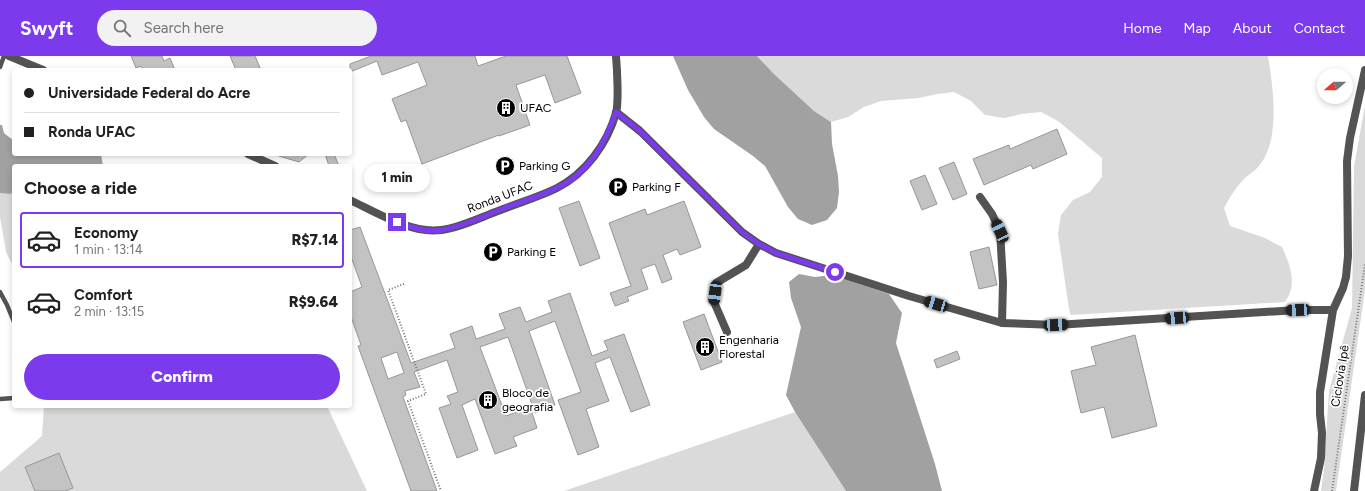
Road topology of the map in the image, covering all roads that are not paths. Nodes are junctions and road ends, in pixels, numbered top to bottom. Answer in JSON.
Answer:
{"nodes":[{"id":1,"x":4,"y":56,"type":"edge"},
{"id":2,"x":9,"y":56,"type":"edge"},
{"id":3,"x":616,"y":56,"type":"edge"},
{"id":4,"x":0,"y":67,"type":"edge"},
{"id":5,"x":38,"y":68,"type":"edge"},
{"id":6,"x":1365,"y":70,"type":"edge"},
{"id":7,"x":616,"y":112,"type":"junction"},
{"id":8,"x":252,"y":156,"type":"edge"},
{"id":9,"x":270,"y":164,"type":"edge"},
{"id":10,"x":980,"y":197,"type":"dead end"},
{"id":11,"x":352,"y":201,"type":"edge"},
{"id":12,"x":759,"y":244,"type":"junction"},
{"id":13,"x":0,"y":292,"type":"edge"},
{"id":14,"x":1333,"y":310,"type":"junction"},
{"id":15,"x":12,"y":317,"type":"edge"},
{"id":16,"x":1002,"y":323,"type":"junction"},
{"id":17,"x":727,"y":332,"type":"dead end"},
{"id":18,"x":1365,"y":395,"type":"edge"},
{"id":19,"x":0,"y":398,"type":"edge"},
{"id":20,"x":12,"y":398,"type":"edge"},
{"id":21,"x":1314,"y":491,"type":"edge"},
{"id":22,"x":1354,"y":491,"type":"edge"}],
"edges":[{"from":1,"to":4,"type":"lane"},
{"from":2,"to":5,"type":"street"},
{"from":3,"to":7,"type":"street","name":"Ronda UFAC"},
{"from":6,"to":14,"type":"street"},
{"from":7,"to":11,"type":"street","name":"Ronda UFAC"},
{"from":7,"to":12,"type":"street"},
{"from":8,"to":9,"type":"street"},
{"from":10,"to":16,"type":"street"},
{"from":12,"to":16,"type":"street"},
{"from":12,"to":17,"type":"street"},
{"from":13,"to":15,"type":"lane"},
{"from":14,"to":16,"type":"street"},
{"from":14,"to":21,"type":"street"},
{"from":18,"to":22,"type":"street"},
{"from":19,"to":20,"type":"lane"}]}
